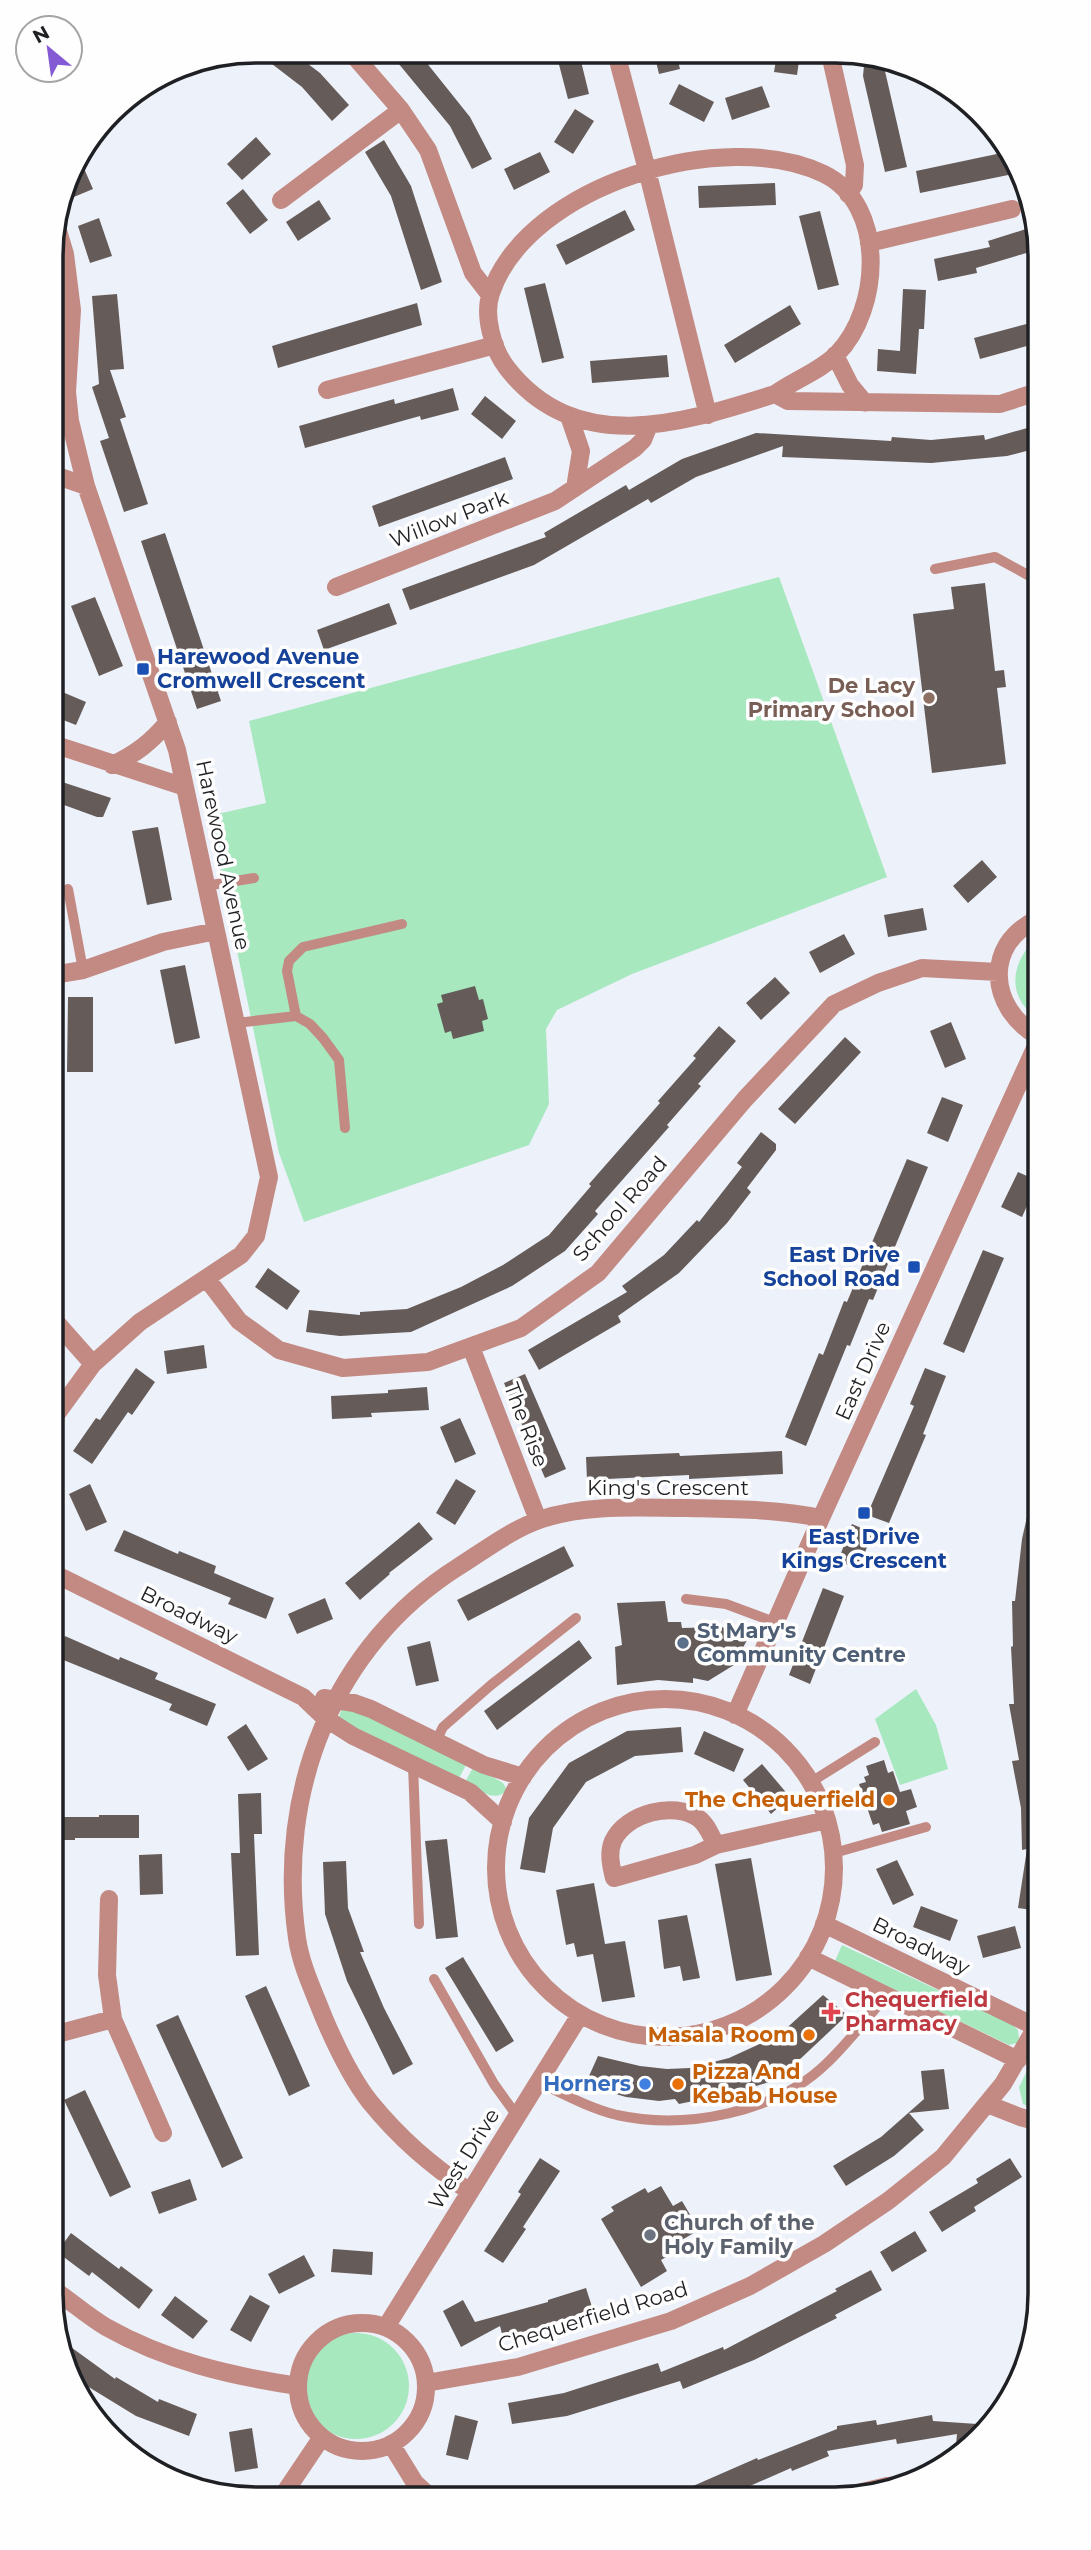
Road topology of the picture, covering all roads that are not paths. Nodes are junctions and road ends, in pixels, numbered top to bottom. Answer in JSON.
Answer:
{"nodes":[{"id":1,"x":361,"y":63,"type":"edge"},
{"id":2,"x":618,"y":63,"type":"edge"},
{"id":3,"x":832,"y":63,"type":"edge"},
{"id":4,"x":401,"y":110,"type":"junction"},
{"id":5,"x":648,"y":170,"type":"junction"},
{"id":6,"x":848,"y":194,"type":"junction"},
{"id":7,"x":281,"y":200,"type":"dead end"},
{"id":8,"x":1012,"y":209,"type":"dead end"},
{"id":9,"x":869,"y":243,"type":"junction"},
{"id":10,"x":63,"y":247,"type":"edge"},
{"id":11,"x":490,"y":295,"type":"junction"},
{"id":12,"x":495,"y":345,"type":"junction"},
{"id":13,"x":835,"y":355,"type":"junction"},
{"id":14,"x":327,"y":390,"type":"dead end"},
{"id":15,"x":775,"y":394,"type":"junction"},
{"id":16,"x":1028,"y":395,"type":"edge"},
{"id":17,"x":865,"y":403,"type":"junction"},
{"id":18,"x":708,"y":415,"type":"junction"},
{"id":19,"x":569,"y":416,"type":"junction"},
{"id":20,"x":649,"y":425,"type":"junction"},
{"id":21,"x":63,"y":478,"type":"edge"},
{"id":22,"x":86,"y":486,"type":"junction"},
{"id":23,"x":575,"y":488,"type":"junction"},
{"id":24,"x":935,"y":569,"type":"dead end"},
{"id":25,"x":1028,"y":576,"type":"edge"},
{"id":26,"x":336,"y":587,"type":"dead end"},
{"id":27,"x":168,"y":722,"type":"junction"},
{"id":28,"x":63,"y":748,"type":"edge"},
{"id":29,"x":112,"y":765,"type":"junction"},
{"id":30,"x":185,"y":787,"type":"junction"},
{"id":31,"x":254,"y":878,"type":"dead end"},
{"id":32,"x":205,"y":886,"type":"junction"},
{"id":33,"x":68,"y":889,"type":"dead end"},
{"id":34,"x":402,"y":924,"type":"dead end"},
{"id":35,"x":1028,"y":924,"type":"edge"},
{"id":36,"x":216,"y":931,"type":"junction"},
{"id":37,"x":83,"y":970,"type":"junction"},
{"id":38,"x":998,"y":972,"type":"junction"},
{"id":39,"x":63,"y":973,"type":"edge"},
{"id":40,"x":296,"y":1016,"type":"junction"},
{"id":41,"x":236,"y":1023,"type":"junction"},
{"id":42,"x":1028,"y":1030,"type":"edge"},
{"id":43,"x":1028,"y":1064,"type":"edge"},
{"id":44,"x":345,"y":1128,"type":"dead end"},
{"id":45,"x":207,"y":1279,"type":"junction"},
{"id":46,"x":63,"y":1330,"type":"edge"},
{"id":47,"x":471,"y":1347,"type":"junction"},
{"id":48,"x":93,"y":1364,"type":"junction"},
{"id":49,"x":63,"y":1405,"type":"edge"},
{"id":50,"x":821,"y":1518,"type":"junction"},
{"id":51,"x":538,"y":1520,"type":"junction"},
{"id":52,"x":63,"y":1578,"type":"edge"},
{"id":53,"x":686,"y":1599,"type":"dead end"},
{"id":54,"x":576,"y":1618,"type":"dead end"},
{"id":55,"x":777,"y":1623,"type":"junction"},
{"id":56,"x":303,"y":1697,"type":"junction"},
{"id":57,"x":336,"y":1699,"type":"junction"},
{"id":58,"x":735,"y":1715,"type":"junction"},
{"id":59,"x":325,"y":1718,"type":"junction"},
{"id":60,"x":436,"y":1741,"type":"junction"},
{"id":61,"x":875,"y":1742,"type":"dead end"},
{"id":62,"x":413,"y":1765,"type":"junction"},
{"id":63,"x":523,"y":1777,"type":"junction"},
{"id":64,"x":811,"y":1782,"type":"junction"},
{"id":65,"x":827,"y":1820,"type":"junction"},
{"id":66,"x":503,"y":1822,"type":"junction"},
{"id":67,"x":926,"y":1827,"type":"dead end"},
{"id":68,"x":716,"y":1845,"type":"junction"},
{"id":69,"x":834,"y":1853,"type":"junction"},
{"id":70,"x":109,"y":1899,"type":"dead end"},
{"id":71,"x":419,"y":1924,"type":"dead end"},
{"id":72,"x":824,"y":1924,"type":"junction"},
{"id":73,"x":808,"y":1957,"type":"junction"},
{"id":74,"x":435,"y":1979,"type":"dead end"},
{"id":75,"x":887,"y":1996,"type":"junction"},
{"id":76,"x":580,"y":2015,"type":"junction"},
{"id":77,"x":113,"y":2019,"type":"junction"},
{"id":78,"x":1028,"y":2020,"type":"edge"},
{"id":79,"x":63,"y":2032,"type":"edge"},
{"id":80,"x":1028,"y":2042,"type":"edge"},
{"id":81,"x":1018,"y":2060,"type":"junction"},
{"id":82,"x":538,"y":2082,"type":"junction"},
{"id":83,"x":987,"y":2104,"type":"junction"},
{"id":84,"x":517,"y":2116,"type":"junction"},
{"id":85,"x":1028,"y":2119,"type":"edge"},
{"id":86,"x":163,"y":2133,"type":"dead end"},
{"id":87,"x":470,"y":2192,"type":"junction"},
{"id":88,"x":63,"y":2296,"type":"edge"},
{"id":89,"x":386,"y":2327,"type":"junction"},
{"id":90,"x":426,"y":2383,"type":"junction"},
{"id":91,"x":298,"y":2386,"type":"junction"},
{"id":92,"x":322,"y":2437,"type":"junction"},
{"id":93,"x":391,"y":2444,"type":"junction"},
{"id":94,"x":288,"y":2487,"type":"edge"},
{"id":95,"x":419,"y":2487,"type":"edge"}],
"edges":[{"from":1,"to":4,"type":"street"},
{"from":2,"to":5,"type":"street"},
{"from":3,"to":6,"type":"street"},
{"from":4,"to":7,"type":"street"},
{"from":4,"to":11,"type":"street"},
{"from":5,"to":6,"type":"street"},
{"from":5,"to":11,"type":"street"},
{"from":5,"to":18,"type":"street"},
{"from":6,"to":9,"type":"street"},
{"from":8,"to":9,"type":"street"},
{"from":9,"to":13,"type":"street"},
{"from":10,"to":22,"type":"street","name":"Harewood Avenue"},
{"from":11,"to":12,"type":"street"},
{"from":12,"to":14,"type":"street"},
{"from":12,"to":19,"type":"street"},
{"from":13,"to":15,"type":"street"},
{"from":13,"to":17,"type":"street"},
{"from":15,"to":17,"type":"street"},
{"from":15,"to":18,"type":"street"},
{"from":16,"to":17,"type":"street"},
{"from":18,"to":20,"type":"street"},
{"from":19,"to":20,"type":"street"},
{"from":19,"to":23,"type":"street"},
{"from":20,"to":23,"type":"street","name":"Willow Park"},
{"from":21,"to":22,"type":"street"},
{"from":22,"to":27,"type":"street","name":"Harewood Avenue"},
{"from":23,"to":26,"type":"street","name":"Willow Park"},
{"from":24,"to":25,"type":"lane"},
{"from":27,"to":29,"type":"street"},
{"from":27,"to":30,"type":"street","name":"Harewood Avenue"},
{"from":28,"to":29,"type":"street"},
{"from":29,"to":30,"type":"street"},
{"from":30,"to":32,"type":"street","name":"Harewood Avenue"},
{"from":31,"to":32,"type":"lane"},
{"from":32,"to":36,"type":"street","name":"Harewood Avenue"},
{"from":33,"to":37,"type":"lane"},
{"from":34,"to":40,"type":"lane"},
{"from":35,"to":38,"type":"street"},
{"from":36,"to":37,"type":"street"},
{"from":36,"to":41,"type":"street","name":"Harewood Avenue"},
{"from":37,"to":39,"type":"street"},
{"from":38,"to":42,"type":"street"},
{"from":38,"to":47,"type":"street","name":"School Road"},
{"from":40,"to":41,"type":"lane"},
{"from":40,"to":44,"type":"lane"},
{"from":41,"to":45,"type":"street","name":"Harewood Avenue"},
{"from":43,"to":50,"type":"street","name":"East Drive"},
{"from":45,"to":47,"type":"street","name":"School Road"},
{"from":45,"to":48,"type":"street","name":"Harewood Avenue"},
{"from":46,"to":48,"type":"street"},
{"from":47,"to":51,"type":"street","name":"The Rise"},
{"from":48,"to":49,"type":"street","name":"Harewood Avenue"},
{"from":50,"to":51,"type":"street","name":"King's Crescent"},
{"from":50,"to":55,"type":"street","name":"East Drive"},
{"from":51,"to":57,"type":"street","name":"King's Crescent"},
{"from":52,"to":56,"type":"street","name":"Broadway"},
{"from":53,"to":55,"type":"lane"},
{"from":54,"to":60,"type":"lane"},
{"from":55,"to":58,"type":"street","name":"East Drive"},
{"from":56,"to":57,"type":"street","name":"Broadway"},
{"from":56,"to":59,"type":"street","name":"Broadway"},
{"from":57,"to":59,"type":"street","name":"King's Crescent"},
{"from":57,"to":60,"type":"street","name":"Broadway"},
{"from":58,"to":63,"type":"street"},
{"from":58,"to":64,"type":"street"},
{"from":59,"to":62,"type":"street","name":"Broadway"},
{"from":59,"to":87,"type":"street"},
{"from":60,"to":63,"type":"street","name":"Broadway"},
{"from":61,"to":64,"type":"lane"},
{"from":62,"to":66,"type":"street","name":"Broadway"},
{"from":62,"to":71,"type":"lane"},
{"from":63,"to":66,"type":"street"},
{"from":64,"to":65,"type":"street"},
{"from":65,"to":68,"type":"street"},
{"from":65,"to":69,"type":"street"},
{"from":66,"to":76,"type":"street"},
{"from":67,"to":69,"type":"lane"},
{"from":68,"to":68,"type":"street"},
{"from":69,"to":72,"type":"street"},
{"from":70,"to":77,"type":"street"},
{"from":72,"to":73,"type":"street"},
{"from":72,"to":78,"type":"street","name":"Broadway"},
{"from":73,"to":75,"type":"street"},
{"from":73,"to":76,"type":"street"},
{"from":74,"to":84,"type":"lane"},
{"from":75,"to":81,"type":"street"},
{"from":75,"to":82,"type":"lane"},
{"from":76,"to":82,"type":"street","name":"West Drive"},
{"from":77,"to":79,"type":"street"},
{"from":77,"to":86,"type":"street"},
{"from":80,"to":81,"type":"street","name":"Chequerfield Road"},
{"from":81,"to":83,"type":"street","name":"Chequerfield Road"},
{"from":82,"to":84,"type":"street","name":"West Drive"},
{"from":83,"to":85,"type":"street"},
{"from":83,"to":90,"type":"street","name":"Chequerfield Road"},
{"from":84,"to":87,"type":"street","name":"West Drive"},
{"from":87,"to":89,"type":"street","name":"West Drive"},
{"from":88,"to":91,"type":"street"},
{"from":89,"to":90,"type":"street"},
{"from":89,"to":91,"type":"street"},
{"from":90,"to":93,"type":"street"},
{"from":91,"to":92,"type":"street"},
{"from":92,"to":93,"type":"street"},
{"from":92,"to":94,"type":"street"},
{"from":93,"to":95,"type":"street"}]}
